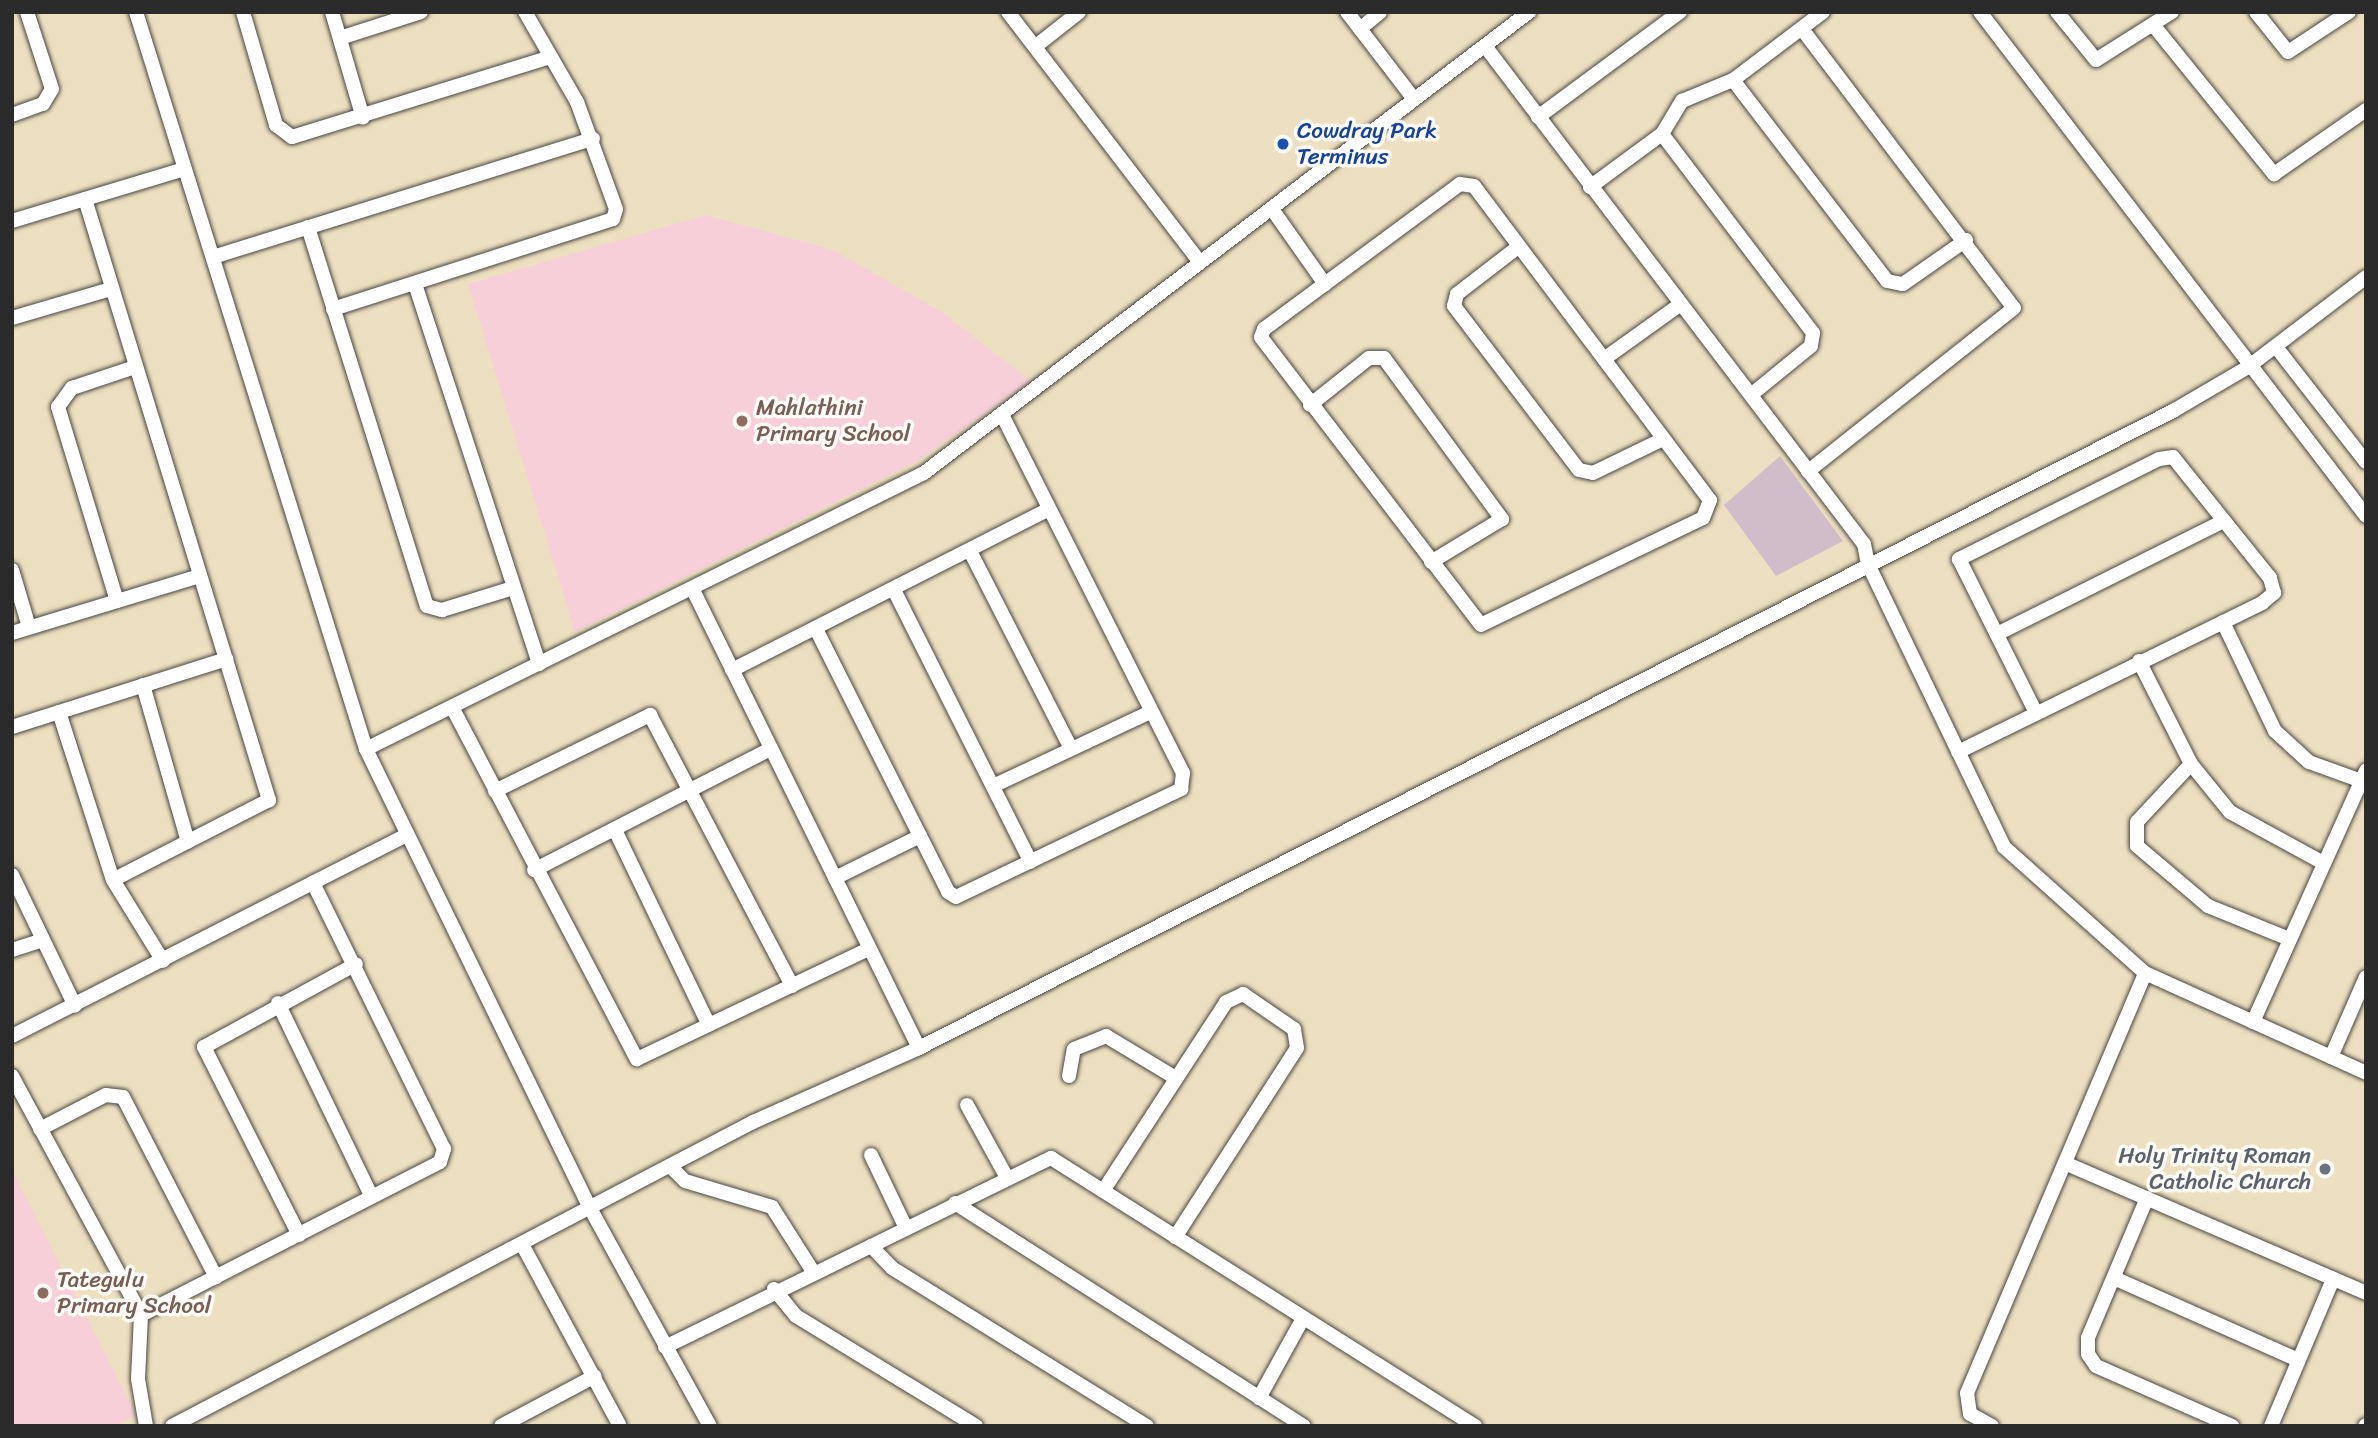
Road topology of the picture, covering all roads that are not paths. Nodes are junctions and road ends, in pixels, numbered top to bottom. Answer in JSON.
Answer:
{"nodes":[{"id":1,"x":27,"y":12,"type":"edge"},
{"id":2,"x":136,"y":12,"type":"edge"},
{"id":3,"x":243,"y":12,"type":"edge"},
{"id":4,"x":332,"y":12,"type":"edge"},
{"id":5,"x":421,"y":12,"type":"edge"},
{"id":6,"x":525,"y":12,"type":"edge"},
{"id":7,"x":1008,"y":12,"type":"edge"},
{"id":8,"x":1079,"y":12,"type":"edge"},
{"id":9,"x":1347,"y":12,"type":"edge"},
{"id":10,"x":1380,"y":12,"type":"edge"},
{"id":11,"x":1529,"y":12,"type":"edge"},
{"id":12,"x":1681,"y":12,"type":"edge"},
{"id":13,"x":1823,"y":12,"type":"edge"},
{"id":14,"x":1980,"y":12,"type":"edge"},
{"id":15,"x":2057,"y":12,"type":"edge"},
{"id":16,"x":2172,"y":12,"type":"edge"},
{"id":17,"x":2256,"y":12,"type":"edge"},
{"id":18,"x":2349,"y":12,"type":"edge"},
{"id":19,"x":2154,"y":26,"type":"junction"},
{"id":20,"x":1360,"y":29,"type":"junction"},
{"id":21,"x":1802,"y":29,"type":"junction"},
{"id":22,"x":340,"y":38,"type":"junction"},
{"id":23,"x":1036,"y":46,"type":"junction"},
{"id":24,"x":1485,"y":46,"type":"junction"},
{"id":25,"x":551,"y":57,"type":"junction"},
{"id":26,"x":1733,"y":80,"type":"junction"},
{"id":27,"x":1414,"y":99,"type":"junction"},
{"id":28,"x":2366,"y":110,"type":"edge"},
{"id":29,"x":12,"y":115,"type":"edge"},
{"id":30,"x":1538,"y":117,"type":"junction"},
{"id":31,"x":363,"y":118,"type":"junction"},
{"id":32,"x":1662,"y":134,"type":"junction"},
{"id":33,"x":593,"y":139,"type":"junction"},
{"id":34,"x":184,"y":169,"type":"junction"},
{"id":35,"x":1590,"y":187,"type":"junction"},
{"id":36,"x":85,"y":199,"type":"junction"},
{"id":37,"x":1272,"y":209,"type":"junction"},
{"id":38,"x":12,"y":221,"type":"edge"},
{"id":39,"x":308,"y":227,"type":"junction"},
{"id":40,"x":1966,"y":240,"type":"junction"},
{"id":41,"x":1518,"y":247,"type":"junction"},
{"id":42,"x":213,"y":257,"type":"junction"},
{"id":43,"x":1200,"y":262,"type":"junction"},
{"id":44,"x":2366,"y":277,"type":"edge"},
{"id":45,"x":415,"y":284,"type":"junction"},
{"id":46,"x":1325,"y":285,"type":"junction"},
{"id":47,"x":111,"y":289,"type":"junction"},
{"id":48,"x":1678,"y":306,"type":"junction"},
{"id":49,"x":333,"y":309,"type":"junction"},
{"id":50,"x":12,"y":318,"type":"edge"},
{"id":51,"x":2276,"y":347,"type":"junction"},
{"id":52,"x":1604,"y":359,"type":"junction"},
{"id":53,"x":135,"y":367,"type":"junction"},
{"id":54,"x":2248,"y":367,"type":"junction"},
{"id":55,"x":1751,"y":395,"type":"junction"},
{"id":56,"x":1310,"y":405,"type":"junction"},
{"id":57,"x":1003,"y":417,"type":"junction"},
{"id":58,"x":1663,"y":439,"type":"junction"},
{"id":59,"x":2366,"y":462,"type":"edge"},
{"id":60,"x":1808,"y":471,"type":"junction"},
{"id":61,"x":1048,"y":510,"type":"junction"},
{"id":62,"x":2366,"y":516,"type":"edge"},
{"id":63,"x":2224,"y":521,"type":"junction"},
{"id":64,"x":971,"y":553,"type":"junction"},
{"id":65,"x":1431,"y":562,"type":"junction"},
{"id":66,"x":1868,"y":565,"type":"junction"},
{"id":67,"x":12,"y":570,"type":"edge"},
{"id":68,"x":200,"y":576,"type":"junction"},
{"id":69,"x":510,"y":589,"type":"junction"},
{"id":70,"x":693,"y":590,"type":"junction"},
{"id":71,"x":895,"y":592,"type":"junction"},
{"id":72,"x":117,"y":601,"type":"junction"},
{"id":73,"x":2223,"y":622,"type":"junction"},
{"id":74,"x":29,"y":627,"type":"junction"},
{"id":75,"x":817,"y":631,"type":"junction"},
{"id":76,"x":12,"y":633,"type":"edge"},
{"id":77,"x":1999,"y":633,"type":"junction"},
{"id":78,"x":226,"y":659,"type":"junction"},
{"id":79,"x":2139,"y":661,"type":"junction"},
{"id":80,"x":539,"y":664,"type":"junction"},
{"id":81,"x":732,"y":670,"type":"junction"},
{"id":82,"x":143,"y":685,"type":"junction"},
{"id":83,"x":452,"y":707,"type":"junction"},
{"id":84,"x":59,"y":712,"type":"junction"},
{"id":85,"x":1148,"y":713,"type":"junction"},
{"id":86,"x":2036,"y":713,"type":"junction"},
{"id":87,"x":12,"y":727,"type":"edge"},
{"id":88,"x":1071,"y":748,"type":"junction"},
{"id":89,"x":366,"y":749,"type":"junction"},
{"id":90,"x":770,"y":749,"type":"junction"},
{"id":91,"x":1958,"y":752,"type":"junction"},
{"id":92,"x":2191,"y":764,"type":"junction"},
{"id":93,"x":2361,"y":774,"type":"edge"},
{"id":94,"x":993,"y":786,"type":"junction"},
{"id":95,"x":692,"y":789,"type":"junction"},
{"id":96,"x":495,"y":791,"type":"junction"},
{"id":97,"x":615,"y":830,"type":"junction"},
{"id":98,"x":406,"y":835,"type":"junction"},
{"id":99,"x":920,"y":836,"type":"junction"},
{"id":100,"x":188,"y":842,"type":"junction"},
{"id":101,"x":2320,"y":861,"type":"junction"},
{"id":102,"x":1031,"y":862,"type":"junction"},
{"id":103,"x":534,"y":870,"type":"junction"},
{"id":104,"x":12,"y":875,"type":"edge"},
{"id":105,"x":835,"y":878,"type":"junction"},
{"id":106,"x":113,"y":880,"type":"junction"},
{"id":107,"x":313,"y":883,"type":"junction"},
{"id":108,"x":2287,"y":938,"type":"junction"},
{"id":109,"x":40,"y":941,"type":"junction"},
{"id":110,"x":869,"y":948,"type":"junction"},
{"id":111,"x":12,"y":950,"type":"edge"},
{"id":112,"x":163,"y":961,"type":"junction"},
{"id":113,"x":356,"y":964,"type":"junction"},
{"id":114,"x":2145,"y":973,"type":"junction"},
{"id":115,"x":2366,"y":977,"type":"edge"},
{"id":116,"x":792,"y":986,"type":"junction"},
{"id":117,"x":278,"y":1003,"type":"junction"},
{"id":118,"x":75,"y":1006,"type":"junction"},
{"id":119,"x":2253,"y":1022,"type":"junction"},
{"id":120,"x":709,"y":1025,"type":"junction"},
{"id":121,"x":12,"y":1036,"type":"edge"},
{"id":122,"x":919,"y":1048,"type":"junction"},
{"id":123,"x":2331,"y":1057,"type":"junction"},
{"id":124,"x":2366,"y":1073,"type":"edge"},
{"id":125,"x":12,"y":1076,"type":"edge"},
{"id":126,"x":1069,"y":1076,"type":"dead end"},
{"id":127,"x":1174,"y":1077,"type":"junction"},
{"id":128,"x":967,"y":1105,"type":"dead end"},
{"id":129,"x":40,"y":1129,"type":"junction"},
{"id":130,"x":871,"y":1155,"type":"dead end"},
{"id":131,"x":2067,"y":1164,"type":"junction"},
{"id":132,"x":670,"y":1166,"type":"junction"},
{"id":133,"x":1006,"y":1176,"type":"junction"},
{"id":134,"x":1103,"y":1191,"type":"junction"},
{"id":135,"x":372,"y":1195,"type":"junction"},
{"id":136,"x":2147,"y":1198,"type":"junction"},
{"id":137,"x":955,"y":1203,"type":"junction"},
{"id":138,"x":590,"y":1208,"type":"junction"},
{"id":139,"x":906,"y":1228,"type":"junction"},
{"id":140,"x":299,"y":1235,"type":"junction"},
{"id":141,"x":1175,"y":1237,"type":"junction"},
{"id":142,"x":523,"y":1246,"type":"junction"},
{"id":143,"x":871,"y":1246,"type":"junction"},
{"id":144,"x":812,"y":1270,"type":"junction"},
{"id":145,"x":216,"y":1278,"type":"junction"},
{"id":146,"x":2113,"y":1278,"type":"junction"},
{"id":147,"x":2333,"y":1279,"type":"junction"},
{"id":148,"x":774,"y":1290,"type":"junction"},
{"id":149,"x":2366,"y":1293,"type":"edge"},
{"id":150,"x":141,"y":1315,"type":"junction"},
{"id":151,"x":1301,"y":1322,"type":"junction"},
{"id":152,"x":665,"y":1347,"type":"junction"},
{"id":153,"x":2298,"y":1360,"type":"junction"},
{"id":154,"x":595,"y":1376,"type":"junction"},
{"id":155,"x":1259,"y":1398,"type":"junction"},
{"id":156,"x":146,"y":1426,"type":"edge"},
{"id":157,"x":172,"y":1426,"type":"edge"},
{"id":158,"x":502,"y":1426,"type":"edge"},
{"id":159,"x":620,"y":1426,"type":"edge"},
{"id":160,"x":710,"y":1426,"type":"edge"},
{"id":161,"x":976,"y":1426,"type":"edge"},
{"id":162,"x":1147,"y":1426,"type":"edge"},
{"id":163,"x":1304,"y":1426,"type":"edge"},
{"id":164,"x":1475,"y":1426,"type":"edge"},
{"id":165,"x":1992,"y":1426,"type":"edge"},
{"id":166,"x":2232,"y":1426,"type":"edge"},
{"id":167,"x":2271,"y":1426,"type":"edge"}],
"edges":[{"from":1,"to":29,"type":"street"},
{"from":2,"to":34,"type":"street"},
{"from":3,"to":31,"type":"street"},
{"from":4,"to":22,"type":"street"},
{"from":5,"to":22,"type":"street"},
{"from":6,"to":25,"type":"street"},
{"from":7,"to":23,"type":"street"},
{"from":8,"to":23,"type":"street"},
{"from":9,"to":20,"type":"street"},
{"from":10,"to":20,"type":"street"},
{"from":11,"to":24,"type":"street"},
{"from":12,"to":30,"type":"street"},
{"from":13,"to":21,"type":"street"},
{"from":14,"to":54,"type":"street"},
{"from":15,"to":19,"type":"street"},
{"from":16,"to":19,"type":"street"},
{"from":17,"to":18,"type":"street"},
{"from":19,"to":28,"type":"street"},
{"from":20,"to":27,"type":"street"},
{"from":21,"to":26,"type":"street"},
{"from":21,"to":40,"type":"street"},
{"from":22,"to":31,"type":"street"},
{"from":23,"to":43,"type":"street"},
{"from":24,"to":27,"type":"street"},
{"from":24,"to":30,"type":"street"},
{"from":25,"to":31,"type":"street"},
{"from":25,"to":33,"type":"street"},
{"from":26,"to":32,"type":"street"},
{"from":26,"to":40,"type":"street"},
{"from":27,"to":37,"type":"street"},
{"from":30,"to":35,"type":"street"},
{"from":32,"to":35,"type":"street"},
{"from":32,"to":55,"type":"street"},
{"from":33,"to":39,"type":"street"},
{"from":33,"to":45,"type":"street"},
{"from":34,"to":36,"type":"street"},
{"from":34,"to":42,"type":"street"},
{"from":35,"to":48,"type":"street"},
{"from":36,"to":38,"type":"street"},
{"from":36,"to":47,"type":"street"},
{"from":37,"to":43,"type":"street"},
{"from":37,"to":46,"type":"street"},
{"from":39,"to":42,"type":"street"},
{"from":39,"to":49,"type":"street"},
{"from":40,"to":60,"type":"street"},
{"from":41,"to":46,"type":"street"},
{"from":41,"to":52,"type":"street"},
{"from":41,"to":58,"type":"street"},
{"from":42,"to":89,"type":"street"},
{"from":43,"to":57,"type":"street"},
{"from":44,"to":51,"type":"street"},
{"from":45,"to":49,"type":"street"},
{"from":45,"to":69,"type":"street"},
{"from":46,"to":56,"type":"street"},
{"from":47,"to":50,"type":"street"},
{"from":47,"to":53,"type":"street"},
{"from":48,"to":52,"type":"street"},
{"from":48,"to":55,"type":"street"},
{"from":49,"to":69,"type":"street"},
{"from":51,"to":54,"type":"street"},
{"from":51,"to":59,"type":"street"},
{"from":52,"to":58,"type":"street"},
{"from":53,"to":68,"type":"street"},
{"from":53,"to":72,"type":"street"},
{"from":54,"to":62,"type":"street"},
{"from":54,"to":66,"type":"street"},
{"from":55,"to":60,"type":"street"},
{"from":56,"to":65,"type":"street"},
{"from":56,"to":65,"type":"street"},
{"from":57,"to":61,"type":"street"},
{"from":57,"to":70,"type":"street"},
{"from":58,"to":65,"type":"street"},
{"from":60,"to":66,"type":"street"},
{"from":61,"to":64,"type":"street"},
{"from":61,"to":85,"type":"street"},
{"from":63,"to":73,"type":"street"},
{"from":63,"to":77,"type":"street"},
{"from":63,"to":77,"type":"street"},
{"from":64,"to":71,"type":"street"},
{"from":64,"to":88,"type":"street"},
{"from":66,"to":91,"type":"street"},
{"from":66,"to":122,"type":"street"},
{"from":67,"to":74,"type":"street"},
{"from":68,"to":72,"type":"street"},
{"from":68,"to":78,"type":"street"},
{"from":69,"to":80,"type":"street"},
{"from":70,"to":80,"type":"street"},
{"from":70,"to":81,"type":"street"},
{"from":71,"to":75,"type":"street"},
{"from":71,"to":94,"type":"street"},
{"from":72,"to":74,"type":"street"},
{"from":73,"to":79,"type":"street"},
{"from":73,"to":93,"type":"street"},
{"from":74,"to":76,"type":"street"},
{"from":75,"to":81,"type":"street"},
{"from":75,"to":99,"type":"street"},
{"from":77,"to":86,"type":"street"},
{"from":78,"to":82,"type":"street"},
{"from":78,"to":100,"type":"street"},
{"from":79,"to":86,"type":"street"},
{"from":79,"to":92,"type":"street"},
{"from":80,"to":83,"type":"street"},
{"from":81,"to":90,"type":"street"},
{"from":82,"to":84,"type":"street"},
{"from":82,"to":100,"type":"street"},
{"from":83,"to":89,"type":"street"},
{"from":83,"to":96,"type":"street"},
{"from":84,"to":87,"type":"street"},
{"from":84,"to":106,"type":"street"},
{"from":85,"to":88,"type":"street"},
{"from":85,"to":102,"type":"street"},
{"from":86,"to":91,"type":"street"},
{"from":88,"to":94,"type":"street"},
{"from":89,"to":98,"type":"street"},
{"from":90,"to":95,"type":"street"},
{"from":90,"to":105,"type":"street"},
{"from":91,"to":114,"type":"street"},
{"from":92,"to":101,"type":"street"},
{"from":92,"to":108,"type":"street"},
{"from":93,"to":101,"type":"street"},
{"from":94,"to":102,"type":"street"},
{"from":95,"to":96,"type":"street"},
{"from":95,"to":97,"type":"street"},
{"from":95,"to":116,"type":"street"},
{"from":96,"to":103,"type":"street"},
{"from":97,"to":103,"type":"street"},
{"from":97,"to":120,"type":"street"},
{"from":98,"to":107,"type":"street"},
{"from":98,"to":138,"type":"street"},
{"from":99,"to":102,"type":"street"},
{"from":99,"to":105,"type":"street"},
{"from":100,"to":106,"type":"street"},
{"from":101,"to":108,"type":"street"},
{"from":103,"to":120,"type":"street"},
{"from":104,"to":109,"type":"street"},
{"from":105,"to":110,"type":"street"},
{"from":106,"to":112,"type":"street"},
{"from":107,"to":112,"type":"street"},
{"from":107,"to":113,"type":"street"},
{"from":108,"to":119,"type":"street"},
{"from":109,"to":111,"type":"street"},
{"from":109,"to":118,"type":"street"},
{"from":110,"to":116,"type":"street"},
{"from":110,"to":122,"type":"street"},
{"from":112,"to":118,"type":"street"},
{"from":113,"to":117,"type":"street"},
{"from":113,"to":135,"type":"street"},
{"from":114,"to":119,"type":"street"},
{"from":114,"to":131,"type":"street"},
{"from":115,"to":123,"type":"street"},
{"from":116,"to":120,"type":"street"},
{"from":117,"to":135,"type":"street"},
{"from":117,"to":140,"type":"street"},
{"from":118,"to":121,"type":"street"},
{"from":119,"to":123,"type":"street"},
{"from":122,"to":132,"type":"street"},
{"from":123,"to":124,"type":"street"},
{"from":125,"to":129,"type":"street"},
{"from":126,"to":127,"type":"street"},
{"from":127,"to":134,"type":"street"},
{"from":127,"to":141,"type":"street"},
{"from":128,"to":133,"type":"street"},
{"from":129,"to":145,"type":"street"},
{"from":129,"to":150,"type":"street"},
{"from":130,"to":139,"type":"street"},
{"from":131,"to":136,"type":"street"},
{"from":131,"to":165,"type":"street"},
{"from":132,"to":138,"type":"street"},
{"from":132,"to":144,"type":"street"},
{"from":133,"to":134,"type":"street"},
{"from":133,"to":137,"type":"street"},
{"from":134,"to":141,"type":"street"},
{"from":135,"to":140,"type":"street"},
{"from":136,"to":146,"type":"street"},
{"from":136,"to":147,"type":"street"},
{"from":137,"to":139,"type":"street"},
{"from":137,"to":155,"type":"street"},
{"from":138,"to":142,"type":"street"},
{"from":138,"to":152,"type":"street"},
{"from":139,"to":143,"type":"street"},
{"from":140,"to":145,"type":"street"},
{"from":141,"to":151,"type":"street"},
{"from":142,"to":154,"type":"street"},
{"from":142,"to":157,"type":"street"},
{"from":143,"to":144,"type":"street"},
{"from":143,"to":162,"type":"street"},
{"from":144,"to":148,"type":"street"},
{"from":145,"to":150,"type":"street"},
{"from":146,"to":153,"type":"street"},
{"from":146,"to":166,"type":"street"},
{"from":147,"to":149,"type":"street"},
{"from":147,"to":153,"type":"street"},
{"from":148,"to":152,"type":"street"},
{"from":148,"to":161,"type":"street"},
{"from":150,"to":156,"type":"street"},
{"from":151,"to":155,"type":"street"},
{"from":151,"to":164,"type":"street"},
{"from":152,"to":160,"type":"street"},
{"from":153,"to":167,"type":"street"},
{"from":154,"to":158,"type":"street"},
{"from":154,"to":159,"type":"street"},
{"from":155,"to":163,"type":"street"}]}
